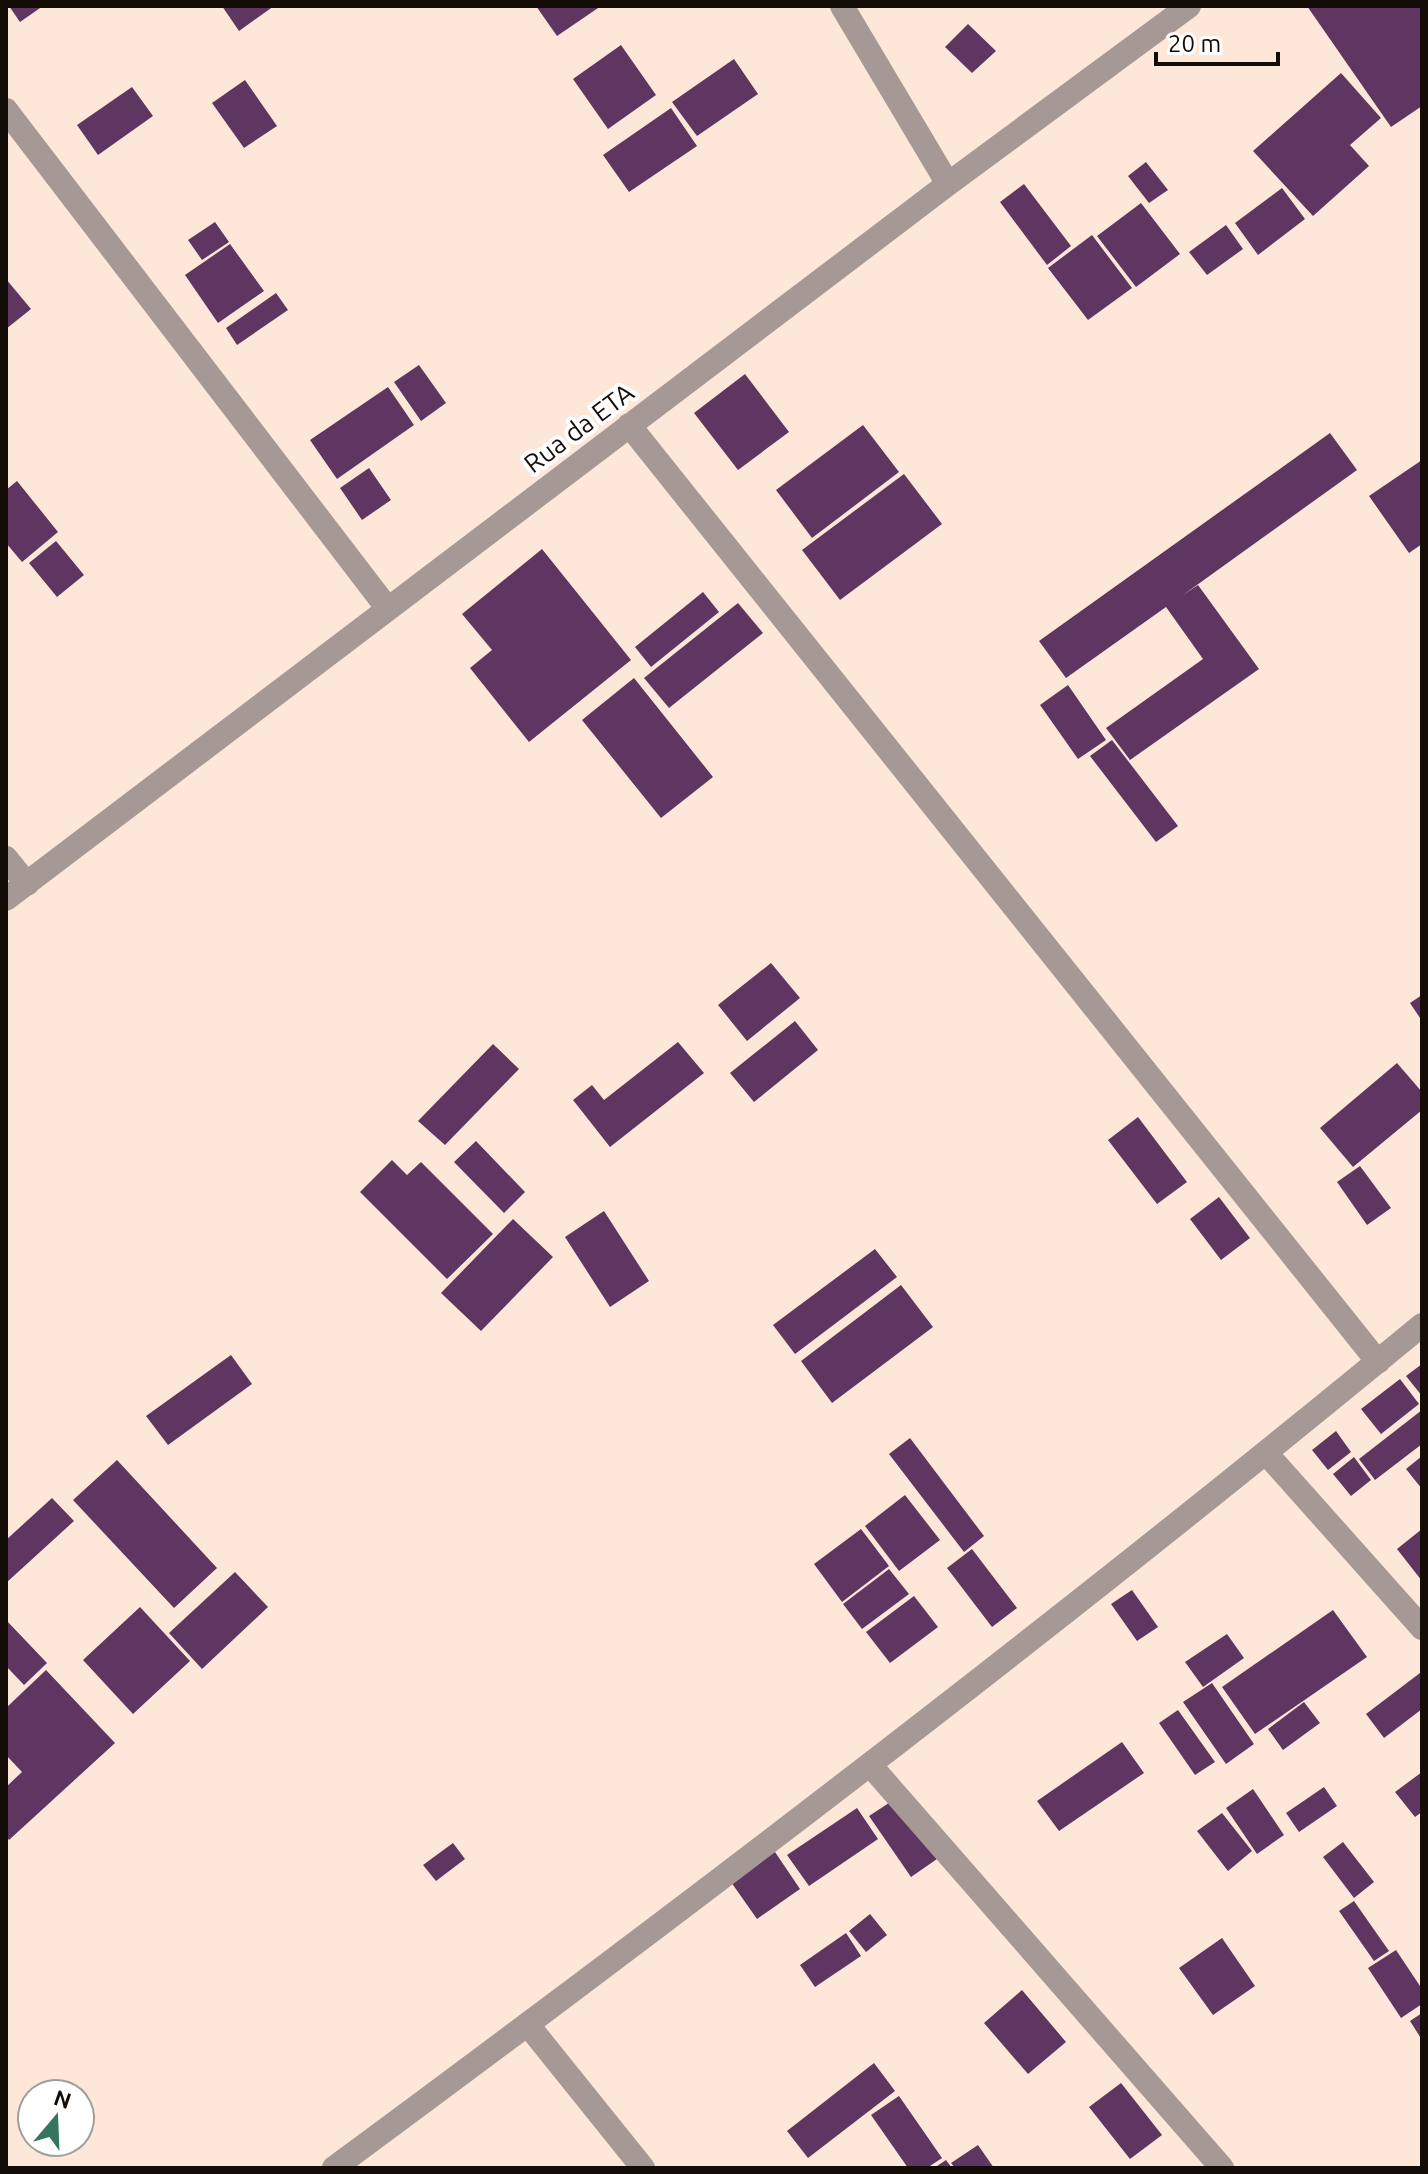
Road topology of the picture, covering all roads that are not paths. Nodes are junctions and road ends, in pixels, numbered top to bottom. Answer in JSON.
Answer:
{"nodes":[{"id":1,"x":842,"y":6,"type":"edge"},
{"id":2,"x":1189,"y":6,"type":"edge"},
{"id":3,"x":6,"y":110,"type":"edge"},
{"id":4,"x":948,"y":184,"type":"junction"},
{"id":5,"x":629,"y":425,"type":"junction"},
{"id":6,"x":388,"y":609,"type":"junction"},
{"id":7,"x":6,"y":858,"type":"edge"},
{"id":8,"x":27,"y":884,"type":"junction"},
{"id":9,"x":6,"y":899,"type":"edge"},
{"id":10,"x":1422,"y":1325,"type":"edge"},
{"id":11,"x":1378,"y":1362,"type":"junction"},
{"id":12,"x":1266,"y":1453,"type":"junction"},
{"id":13,"x":1422,"y":1628,"type":"edge"},
{"id":14,"x":871,"y":1766,"type":"junction"},
{"id":15,"x":528,"y":2025,"type":"junction"},
{"id":16,"x":334,"y":2168,"type":"edge"},
{"id":17,"x":643,"y":2168,"type":"edge"},
{"id":18,"x":1222,"y":2168,"type":"edge"}],
"edges":[{"from":1,"to":4,"type":"street"},
{"from":2,"to":4,"type":"street","name":"Rua da ETA"},
{"from":3,"to":6,"type":"street"},
{"from":4,"to":5,"type":"street","name":"Rua da ETA"},
{"from":5,"to":6,"type":"street","name":"Rua da ETA"},
{"from":5,"to":11,"type":"street"},
{"from":6,"to":8,"type":"street","name":"Rua da ETA"},
{"from":7,"to":8,"type":"street"},
{"from":8,"to":9,"type":"street","name":"Rua da ETA"},
{"from":10,"to":11,"type":"street"},
{"from":11,"to":12,"type":"street"},
{"from":12,"to":13,"type":"street"},
{"from":12,"to":14,"type":"street"},
{"from":14,"to":15,"type":"street"},
{"from":14,"to":18,"type":"street"},
{"from":15,"to":16,"type":"street"},
{"from":15,"to":17,"type":"street"}]}
